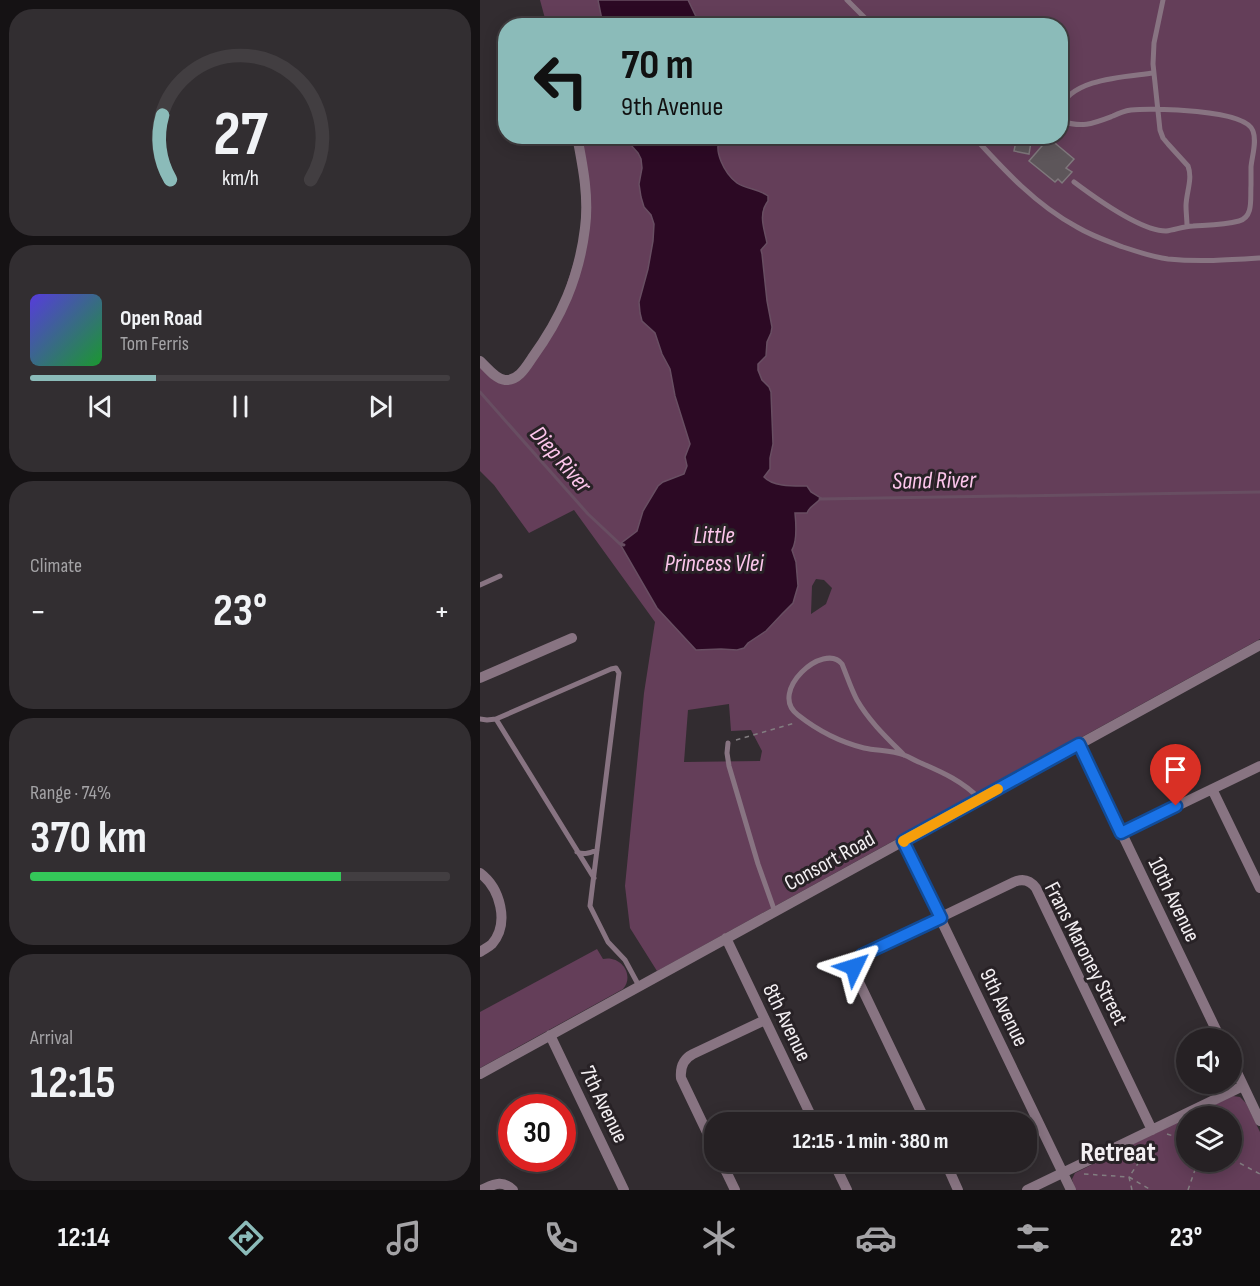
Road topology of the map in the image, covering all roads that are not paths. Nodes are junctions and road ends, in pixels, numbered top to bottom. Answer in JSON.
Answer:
{"nodes":[{"id":1,"x":847,"y":0,"type":"edge"},
{"id":2,"x":1163,"y":0,"type":"edge"},
{"id":3,"x":865,"y":18,"type":"edge"},
{"id":4,"x":1153,"y":74,"type":"junction"},
{"id":5,"x":1068,"y":96,"type":"edge"},
{"id":6,"x":1157,"y":110,"type":"junction"},
{"id":7,"x":1068,"y":123,"type":"edge"},
{"id":8,"x":579,"y":144,"type":"edge"},
{"id":9,"x":981,"y":144,"type":"edge"},
{"id":10,"x":1074,"y":182,"type":"dead end"},
{"id":11,"x":1187,"y":226,"type":"junction"},
{"id":12,"x":1260,"y":258,"type":"edge"},
{"id":13,"x":480,"y":361,"type":"edge"},
{"id":14,"x":501,"y":576,"type":"dead end"},
{"id":15,"x":480,"y":585,"type":"edge"},
{"id":16,"x":572,"y":638,"type":"dead end"},
{"id":17,"x":1260,"y":645,"type":"edge"},
{"id":18,"x":480,"y":678,"type":"edge"},
{"id":19,"x":480,"y":719,"type":"edge"},
{"id":20,"x":496,"y":719,"type":"junction"},
{"id":21,"x":728,"y":743,"type":"road end"},
{"id":22,"x":1079,"y":744,"type":"junction"},
{"id":23,"x":904,"y":755,"type":"junction"},
{"id":24,"x":1260,"y":766,"type":"edge"},
{"id":25,"x":1212,"y":789,"type":"junction"},
{"id":26,"x":980,"y":799,"type":"junction"},
{"id":27,"x":1121,"y":833,"type":"junction"},
{"id":28,"x":903,"y":841,"type":"junction"},
{"id":29,"x":597,"y":850,"type":"junction"},
{"id":30,"x":577,"y":852,"type":"junction"},
{"id":31,"x":480,"y":873,"type":"edge"},
{"id":32,"x":594,"y":879,"type":"junction"},
{"id":33,"x":1260,"y":888,"type":"edge"},
{"id":34,"x":775,"y":912,"type":"junction"},
{"id":35,"x":941,"y":918,"type":"junction"},
{"id":36,"x":726,"y":938,"type":"junction"},
{"id":37,"x":480,"y":952,"type":"edge"},
{"id":38,"x":639,"y":986,"type":"junction"},
{"id":39,"x":765,"y":1020,"type":"junction"},
{"id":40,"x":1215,"y":1028,"type":"edge"},
{"id":41,"x":550,"y":1035,"type":"junction"},
{"id":42,"x":480,"y":1074,"type":"edge"},
{"id":43,"x":1243,"y":1086,"type":"joint"},
{"id":44,"x":809,"y":1112,"type":"edge"},
{"id":45,"x":921,"y":1112,"type":"edge"},
{"id":46,"x":1260,"y":1121,"type":"edge"},
{"id":47,"x":704,"y":1126,"type":"edge"},
{"id":48,"x":1152,"y":1130,"type":"junction"},
{"id":49,"x":726,"y":1172,"type":"edge"},
{"id":50,"x":838,"y":1172,"type":"edge"},
{"id":51,"x":950,"y":1172,"type":"edge"},
{"id":52,"x":1062,"y":1173,"type":"junction"},
{"id":53,"x":481,"y":1190,"type":"edge"},
{"id":54,"x":513,"y":1190,"type":"edge"},
{"id":55,"x":624,"y":1190,"type":"edge"},
{"id":56,"x":735,"y":1190,"type":"edge"},
{"id":57,"x":847,"y":1190,"type":"edge"},
{"id":58,"x":958,"y":1190,"type":"edge"},
{"id":59,"x":1027,"y":1190,"type":"edge"},
{"id":60,"x":1071,"y":1190,"type":"edge"}],
"edges":[{"from":1,"to":3,"type":"lane"},
{"from":2,"to":4,"type":"lane"},
{"from":4,"to":5,"type":"lane"},
{"from":4,"to":6,"type":"lane"},
{"from":6,"to":7,"type":"lane"},
{"from":6,"to":11,"type":"lane"},
{"from":6,"to":11,"type":"lane"},
{"from":8,"to":13,"type":"street"},
{"from":9,"to":12,"type":"lane"},
{"from":10,"to":11,"type":"lane"},
{"from":14,"to":15,"type":"lane"},
{"from":16,"to":18,"type":"street"},
{"from":17,"to":22,"type":"street","name":"Consort Road"},
{"from":19,"to":20,"type":"lane"},
{"from":20,"to":29,"type":"lane"},
{"from":20,"to":30,"type":"lane"},
{"from":21,"to":34,"type":"lane"},
{"from":22,"to":26,"type":"street","name":"Consort Road"},
{"from":22,"to":27,"type":"street","name":"10th Avenue"},
{"from":23,"to":23,"type":"lane"},
{"from":23,"to":26,"type":"lane"},
{"from":24,"to":25,"type":"street"},
{"from":25,"to":27,"type":"street"},
{"from":25,"to":33,"type":"street"},
{"from":26,"to":28,"type":"street","name":"Consort Road"},
{"from":27,"to":40,"type":"street","name":"10th Avenue"},
{"from":28,"to":34,"type":"street","name":"Consort Road"},
{"from":28,"to":35,"type":"street","name":"9th Avenue"},
{"from":29,"to":30,"type":"lane"},
{"from":29,"to":32,"type":"lane"},
{"from":30,"to":32,"type":"lane"},
{"from":31,"to":37,"type":"street"},
{"from":32,"to":38,"type":"lane"},
{"from":34,"to":36,"type":"street","name":"Consort Road"},
{"from":35,"to":45,"type":"street","name":"Frans Maroney Street"},
{"from":35,"to":48,"type":"street","name":"Frans Maroney Street"},
{"from":35,"to":52,"type":"street","name":"9th Avenue"},
{"from":36,"to":38,"type":"street","name":"Consort Road"},
{"from":36,"to":39,"type":"street","name":"8th Avenue"},
{"from":38,"to":41,"type":"street","name":"Consort Road"},
{"from":39,"to":44,"type":"street","name":"8th Avenue"},
{"from":39,"to":47,"type":"street"},
{"from":41,"to":42,"type":"street","name":"Consort Road"},
{"from":41,"to":55,"type":"street","name":"7th Avenue"},
{"from":43,"to":46,"type":"street"},
{"from":43,"to":48,"type":"street"},
{"from":48,"to":52,"type":"street"},
{"from":49,"to":56,"type":"street"},
{"from":50,"to":57,"type":"street"},
{"from":51,"to":58,"type":"street"},
{"from":52,"to":59,"type":"street"},
{"from":52,"to":60,"type":"street","name":"9th Avenue"},
{"from":53,"to":54,"type":"street"}]}
